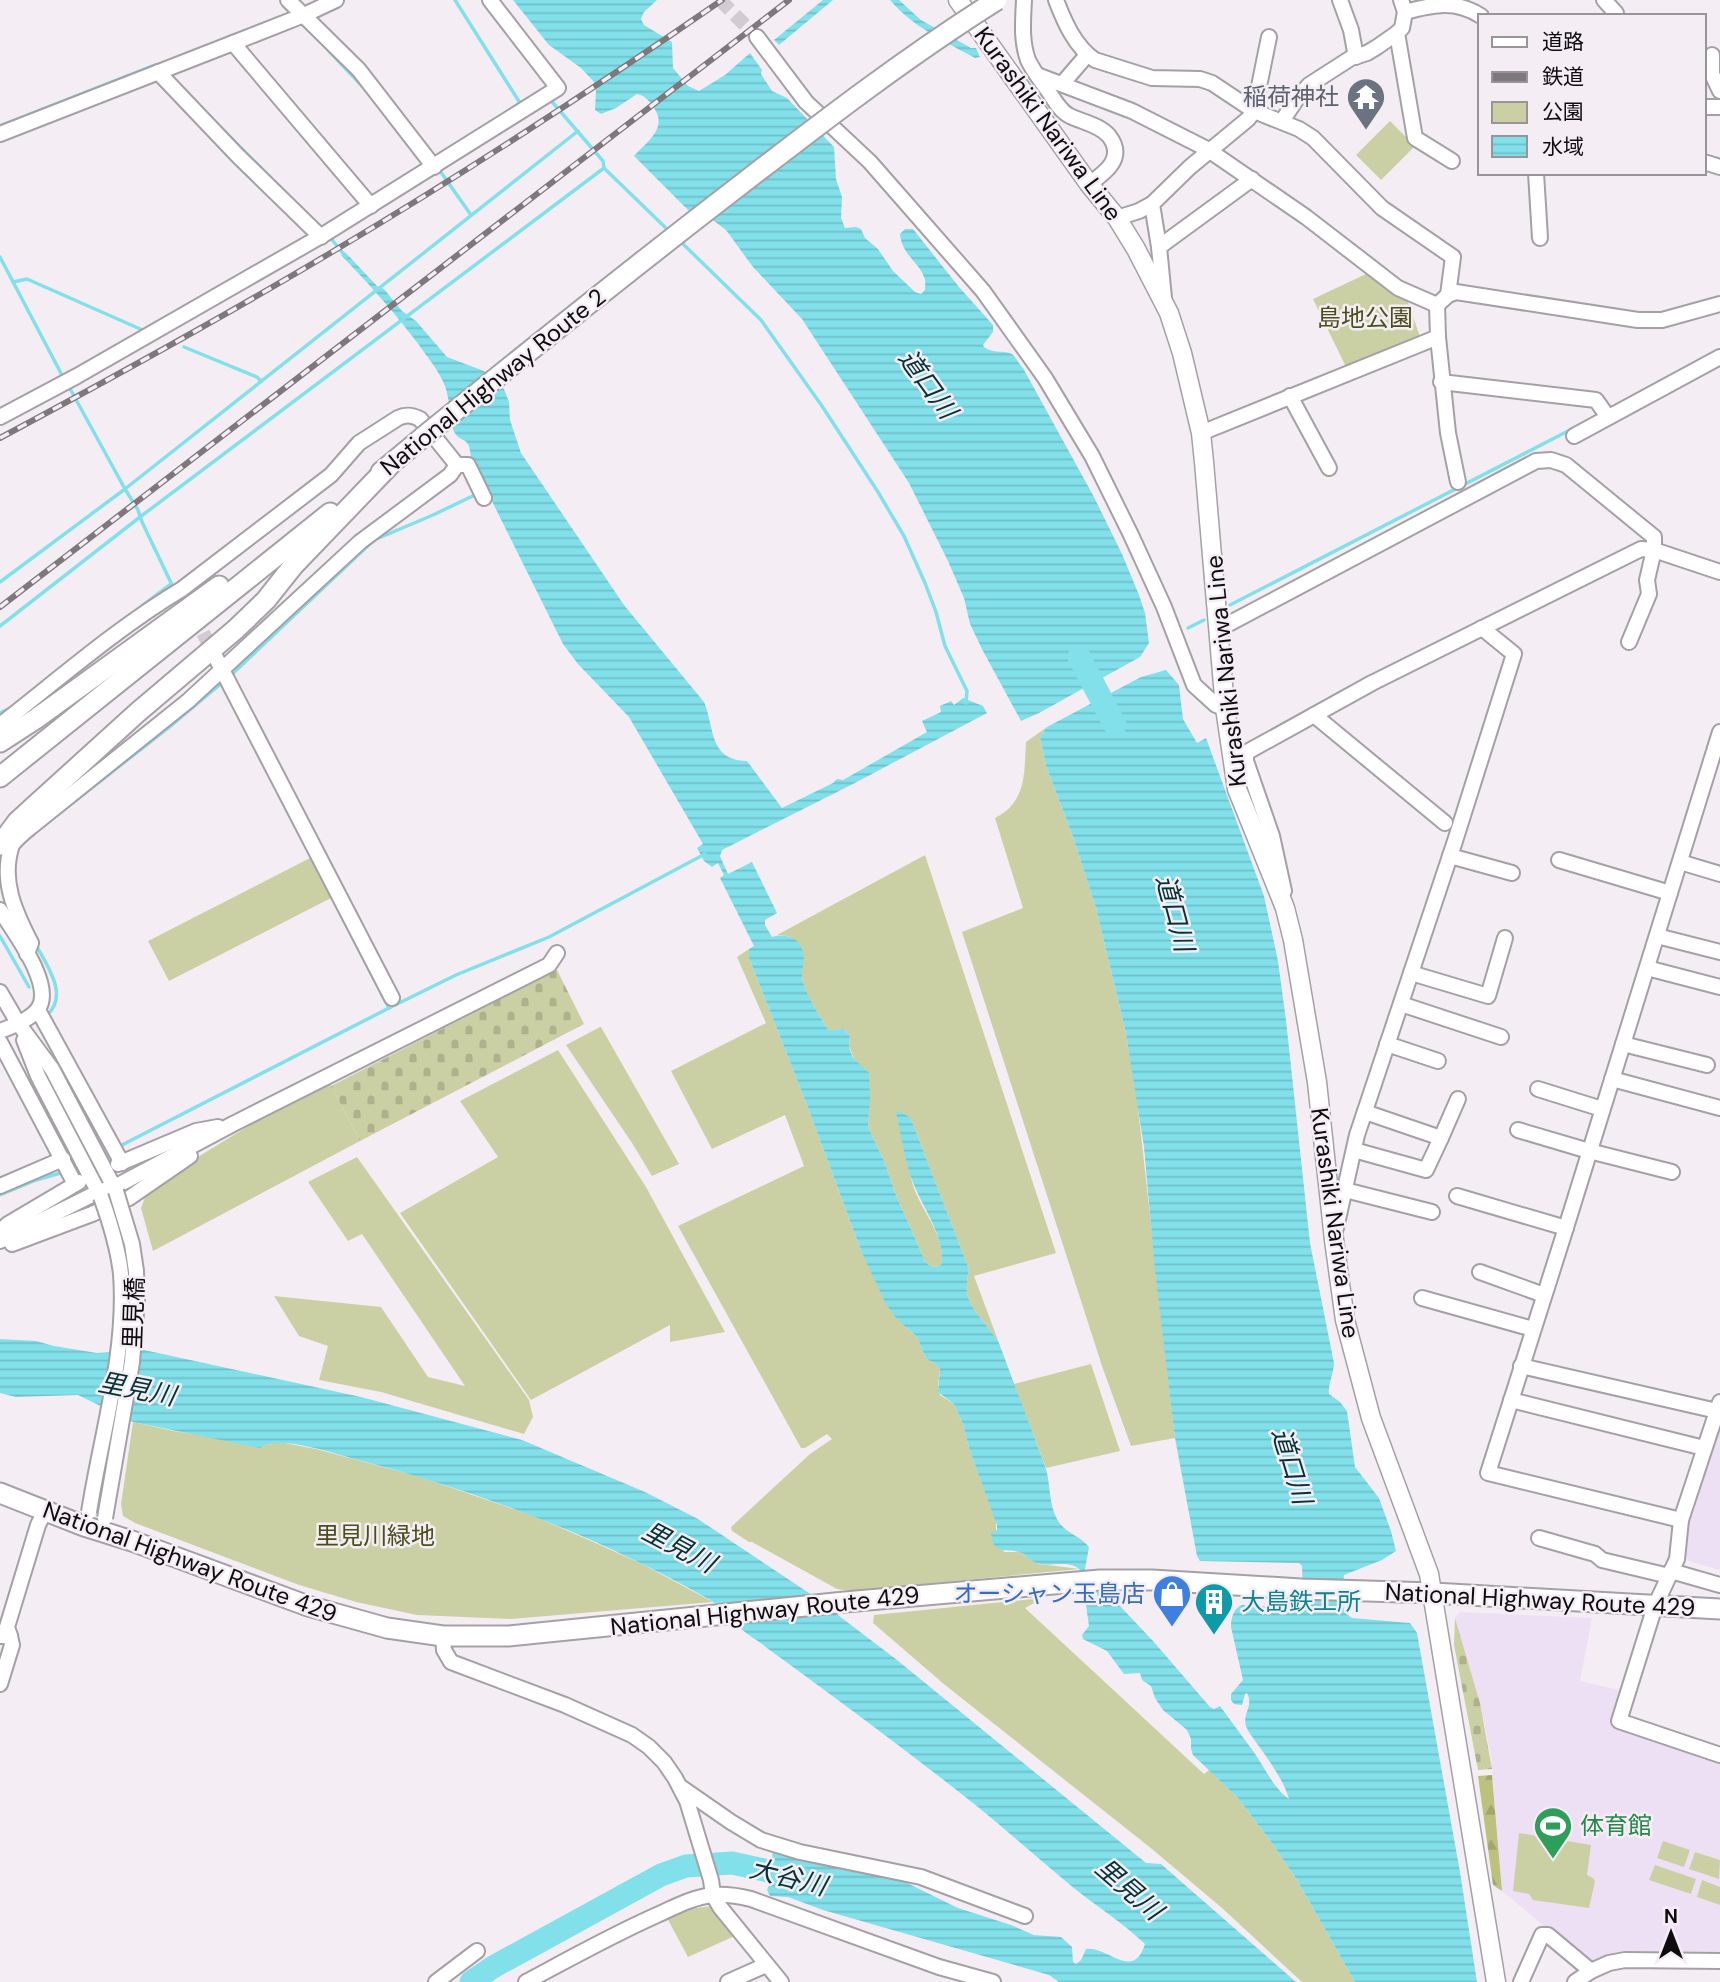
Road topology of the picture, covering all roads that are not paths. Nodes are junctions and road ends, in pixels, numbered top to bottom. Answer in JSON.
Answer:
{"nodes":[{"id":1,"x":288,"y":0,"type":"edge"},
{"id":2,"x":336,"y":0,"type":"edge"},
{"id":3,"x":490,"y":0,"type":"edge"},
{"id":4,"x":958,"y":0,"type":"edge"},
{"id":5,"x":997,"y":0,"type":"edge"},
{"id":6,"x":1024,"y":0,"type":"edge"},
{"id":7,"x":1056,"y":0,"type":"edge"},
{"id":8,"x":1340,"y":0,"type":"edge"},
{"id":9,"x":1604,"y":0,"type":"edge"},
{"id":10,"x":1403,"y":6,"type":"edge"},
{"id":11,"x":1616,"y":13,"type":"dead end"},
{"id":12,"x":1479,"y":14,"type":"edge"},
{"id":13,"x":299,"y":17,"type":"junction"},
{"id":14,"x":1396,"y":33,"type":"junction"},
{"id":15,"x":757,"y":37,"type":"tunnel mouth"},
{"id":16,"x":1269,"y":37,"type":"dead end"},
{"id":17,"x":233,"y":43,"type":"junction"},
{"id":18,"x":1087,"y":55,"type":"junction"},
{"id":19,"x":1356,"y":57,"type":"junction"},
{"id":20,"x":1709,"y":63,"type":"edge"},
{"id":21,"x":158,"y":72,"type":"junction"},
{"id":22,"x":1037,"y":75,"type":"junction"},
{"id":23,"x":1062,"y":84,"type":"junction"},
{"id":24,"x":1720,"y":91,"type":"edge"},
{"id":25,"x":1254,"y":111,"type":"junction"},
{"id":26,"x":1282,"y":121,"type":"junction"},
{"id":27,"x":0,"y":134,"type":"edge"},
{"id":28,"x":1210,"y":152,"type":"junction"},
{"id":29,"x":1452,"y":161,"type":"dead end"},
{"id":30,"x":432,"y":164,"type":"junction"},
{"id":31,"x":1536,"y":175,"type":"edge"},
{"id":32,"x":1252,"y":179,"type":"junction"},
{"id":33,"x":1089,"y":184,"type":"junction"},
{"id":34,"x":369,"y":203,"type":"junction"},
{"id":35,"x":1152,"y":204,"type":"junction"},
{"id":36,"x":1117,"y":219,"type":"junction"},
{"id":37,"x":321,"y":234,"type":"junction"},
{"id":38,"x":1540,"y":238,"type":"dead end"},
{"id":39,"x":1160,"y":247,"type":"junction"},
{"id":40,"x":1448,"y":295,"type":"junction"},
{"id":41,"x":1164,"y":303,"type":"junction"},
{"id":42,"x":1720,"y":304,"type":"edge"},
{"id":43,"x":1437,"y":305,"type":"junction"},
{"id":44,"x":1438,"y":337,"type":"junction"},
{"id":45,"x":1720,"y":357,"type":"edge"},
{"id":46,"x":1441,"y":382,"type":"junction"},
{"id":47,"x":1290,"y":396,"type":"junction"},
{"id":48,"x":1606,"y":413,"type":"junction"},
{"id":49,"x":0,"y":417,"type":"edge"},
{"id":50,"x":1201,"y":433,"type":"junction"},
{"id":51,"x":1574,"y":436,"type":"dead end"},
{"id":52,"x":390,"y":465,"type":"junction"},
{"id":53,"x":457,"y":465,"type":"junction"},
{"id":54,"x":1329,"y":468,"type":"dead end"},
{"id":55,"x":1458,"y":481,"type":"dead end"},
{"id":56,"x":482,"y":493,"type":"dead end"},
{"id":57,"x":316,"y":524,"type":"junction"},
{"id":58,"x":1654,"y":550,"type":"junction"},
{"id":59,"x":1720,"y":572,"type":"edge"},
{"id":60,"x":1482,"y":628,"type":"junction"},
{"id":61,"x":1219,"y":629,"type":"junction"},
{"id":62,"x":1629,"y":642,"type":"dead end"},
{"id":63,"x":215,"y":656,"type":"tunnel mouth"},
{"id":64,"x":225,"y":676,"type":"junction"},
{"id":65,"x":1225,"y":708,"type":"junction"},
{"id":66,"x":1314,"y":715,"type":"junction"},
{"id":67,"x":0,"y":725,"type":"edge"},
{"id":68,"x":1720,"y":732,"type":"edge"},
{"id":69,"x":0,"y":742,"type":"edge"},
{"id":70,"x":0,"y":777,"type":"edge"},
{"id":71,"x":1445,"y":823,"type":"dead end"},
{"id":72,"x":0,"y":845,"type":"edge"},
{"id":73,"x":1450,"y":856,"type":"junction"},
{"id":74,"x":1559,"y":860,"type":"dead end"},
{"id":75,"x":1680,"y":862,"type":"junction"},
{"id":76,"x":1512,"y":873,"type":"dead end"},
{"id":77,"x":1720,"y":874,"type":"edge"},
{"id":78,"x":1670,"y":894,"type":"junction"},
{"id":79,"x":1285,"y":908,"type":"junction"},
{"id":80,"x":0,"y":910,"type":"edge"},
{"id":81,"x":1657,"y":936,"type":"junction"},
{"id":82,"x":1505,"y":938,"type":"dead end"},
{"id":83,"x":1720,"y":951,"type":"edge"},
{"id":84,"x":557,"y":953,"type":"dead end"},
{"id":85,"x":27,"y":954,"type":"junction"},
{"id":86,"x":1647,"y":968,"type":"junction"},
{"id":87,"x":1411,"y":973,"type":"junction"},
{"id":88,"x":1720,"y":988,"type":"edge"},
{"id":89,"x":0,"y":992,"type":"edge"},
{"id":90,"x":392,"y":998,"type":"dead end"},
{"id":91,"x":1401,"y":1004,"type":"junction"},
{"id":92,"x":38,"y":1010,"type":"junction"},
{"id":93,"x":18,"y":1023,"type":"junction"},
{"id":94,"x":0,"y":1031,"type":"edge"},
{"id":95,"x":1501,"y":1037,"type":"dead end"},
{"id":96,"x":0,"y":1042,"type":"edge"},
{"id":97,"x":1387,"y":1044,"type":"junction"},
{"id":98,"x":1623,"y":1044,"type":"junction"},
{"id":99,"x":1438,"y":1061,"type":"dead end"},
{"id":100,"x":1707,"y":1065,"type":"dead end"},
{"id":101,"x":1612,"y":1079,"type":"junction"},
{"id":102,"x":1538,"y":1088,"type":"dead end"},
{"id":103,"x":1458,"y":1099,"type":"dead end"},
{"id":104,"x":1720,"y":1108,"type":"edge"},
{"id":105,"x":1602,"y":1109,"type":"junction"},
{"id":106,"x":1365,"y":1112,"type":"junction"},
{"id":107,"x":233,"y":1124,"type":"junction"},
{"id":108,"x":1518,"y":1130,"type":"dead end"},
{"id":109,"x":1441,"y":1138,"type":"junction"},
{"id":110,"x":1354,"y":1150,"type":"junction"},
{"id":111,"x":1589,"y":1151,"type":"junction"},
{"id":112,"x":63,"y":1159,"type":"junction"},
{"id":113,"x":1672,"y":1172,"type":"dead end"},
{"id":114,"x":0,"y":1186,"type":"edge"},
{"id":115,"x":115,"y":1189,"type":"junction"},
{"id":116,"x":1345,"y":1190,"type":"junction"},
{"id":117,"x":100,"y":1195,"type":"junction"},
{"id":118,"x":1457,"y":1196,"type":"dead end"},
{"id":119,"x":1432,"y":1212,"type":"dead end"},
{"id":120,"x":1566,"y":1228,"type":"junction"},
{"id":121,"x":0,"y":1231,"type":"edge"},
{"id":122,"x":1334,"y":1240,"type":"junction"},
{"id":123,"x":0,"y":1241,"type":"edge"},
{"id":124,"x":0,"y":1247,"type":"edge"},
{"id":125,"x":1480,"y":1272,"type":"dead end"},
{"id":126,"x":1544,"y":1295,"type":"junction"},
{"id":127,"x":1422,"y":1298,"type":"dead end"},
{"id":128,"x":1533,"y":1329,"type":"junction"},
{"id":129,"x":1521,"y":1366,"type":"junction"},
{"id":130,"x":1511,"y":1400,"type":"junction"},
{"id":131,"x":1718,"y":1407,"type":"edge"},
{"id":132,"x":1704,"y":1448,"type":"junction"},
{"id":133,"x":0,"y":1493,"type":"edge"},
{"id":134,"x":46,"y":1511,"type":"junction"},
{"id":135,"x":1681,"y":1520,"type":"junction"},
{"id":136,"x":95,"y":1522,"type":"junction"},
{"id":137,"x":1539,"y":1538,"type":"dead end"},
{"id":138,"x":1670,"y":1574,"type":"junction"},
{"id":139,"x":1720,"y":1586,"type":"edge"},
{"id":140,"x":1433,"y":1593,"type":"junction"},
{"id":141,"x":1655,"y":1606,"type":"junction"},
{"id":142,"x":1720,"y":1609,"type":"edge"},
{"id":143,"x":5,"y":1636,"type":"edge"},
{"id":144,"x":443,"y":1636,"type":"junction"},
{"id":145,"x":0,"y":1684,"type":"edge"},
{"id":146,"x":1720,"y":1755,"type":"edge"},
{"id":147,"x":681,"y":1787,"type":"junction"},
{"id":148,"x":713,"y":1895,"type":"junction"},
{"id":149,"x":1025,"y":1916,"type":"dead end"},
{"id":150,"x":477,"y":1951,"type":"dead end"},
{"id":151,"x":1720,"y":1961,"type":"edge"},
{"id":152,"x":766,"y":1965,"type":"junction"},
{"id":153,"x":1591,"y":1971,"type":"junction"},
{"id":154,"x":436,"y":1982,"type":"edge"},
{"id":155,"x":526,"y":1982,"type":"edge"},
{"id":156,"x":728,"y":1982,"type":"edge"},
{"id":157,"x":781,"y":1982,"type":"edge"},
{"id":158,"x":993,"y":1982,"type":"edge"},
{"id":159,"x":1496,"y":1982,"type":"edge"},
{"id":160,"x":1521,"y":1982,"type":"edge"},
{"id":161,"x":1576,"y":1982,"type":"edge"}],
"edges":[{"from":1,"to":13,"type":"street"},
{"from":2,"to":13,"type":"street"},
{"from":3,"to":30,"type":"street"},
{"from":4,"to":33,"type":"main road","name":"Kurashiki Nariwa Line"},
{"from":5,"to":52,"type":"highway","name":"National Highway Route 2","bridge":true},
{"from":6,"to":22,"type":"street"},
{"from":7,"to":18,"type":"street"},
{"from":8,"to":19,"type":"street"},
{"from":9,"to":11,"type":"street"},
{"from":10,"to":12,"type":"street"},
{"from":10,"to":14,"type":"street"},
{"from":13,"to":17,"type":"street"},
{"from":13,"to":30,"type":"street"},
{"from":14,"to":19,"type":"street"},
{"from":14,"to":29,"type":"street"},
{"from":15,"to":65,"type":"street"},
{"from":16,"to":25,"type":"street"},
{"from":17,"to":21,"type":"street"},
{"from":17,"to":34,"type":"street"},
{"from":18,"to":23,"type":"street"},
{"from":18,"to":25,"type":"street"},
{"from":19,"to":26,"type":"street"},
{"from":20,"to":24,"type":"street"},
{"from":21,"to":27,"type":"street"},
{"from":21,"to":37,"type":"street"},
{"from":22,"to":23,"type":"street"},
{"from":22,"to":33,"type":"street"},
{"from":23,"to":28,"type":"street"},
{"from":25,"to":26,"type":"street"},
{"from":25,"to":28,"type":"street"},
{"from":26,"to":40,"type":"street"},
{"from":28,"to":32,"type":"street"},
{"from":28,"to":35,"type":"street"},
{"from":30,"to":34,"type":"street"},
{"from":31,"to":38,"type":"street"},
{"from":32,"to":39,"type":"street"},
{"from":32,"to":43,"type":"street"},
{"from":33,"to":36,"type":"main road","name":"Kurashiki Nariwa Line"},
{"from":34,"to":37,"type":"street"},
{"from":35,"to":36,"type":"street"},
{"from":35,"to":39,"type":"street"},
{"from":36,"to":41,"type":"main road","name":"Kurashiki Nariwa Line"},
{"from":37,"to":49,"type":"street"},
{"from":39,"to":41,"type":"street"},
{"from":40,"to":42,"type":"street"},
{"from":40,"to":43,"type":"street"},
{"from":41,"to":50,"type":"main road","name":"Kurashiki Nariwa Line"},
{"from":43,"to":44,"type":"street"},
{"from":44,"to":46,"type":"street"},
{"from":44,"to":47,"type":"street"},
{"from":45,"to":48,"type":"street"},
{"from":46,"to":48,"type":"street"},
{"from":46,"to":55,"type":"street"},
{"from":47,"to":50,"type":"street"},
{"from":47,"to":54,"type":"street"},
{"from":48,"to":51,"type":"street"},
{"from":50,"to":61,"type":"main road","name":"Kurashiki Nariwa Line"},
{"from":52,"to":57,"type":"highway","name":"National Highway Route 2"},
{"from":52,"to":72,"type":"highway"},
{"from":53,"to":56,"type":"street"},
{"from":53,"to":64,"type":"street"},
{"from":53,"to":67,"type":"street"},
{"from":57,"to":69,"type":"highway"},
{"from":57,"to":70,"type":"highway","name":"National Highway Route 2"},
{"from":58,"to":59,"type":"street"},
{"from":58,"to":60,"type":"street"},
{"from":58,"to":61,"type":"street"},
{"from":58,"to":62,"type":"street"},
{"from":60,"to":66,"type":"street"},
{"from":60,"to":73,"type":"street"},
{"from":61,"to":65,"type":"main road","name":"Kurashiki Nariwa Line"},
{"from":63,"to":64,"type":"street"},
{"from":64,"to":85,"type":"street"},
{"from":64,"to":90,"type":"street"},
{"from":65,"to":79,"type":"main road","name":"Kurashiki Nariwa Line"},
{"from":66,"to":71,"type":"street"},
{"from":66,"to":79,"type":"street"},
{"from":68,"to":75,"type":"street"},
{"from":73,"to":76,"type":"street"},
{"from":73,"to":87,"type":"street"},
{"from":74,"to":78,"type":"street"},
{"from":75,"to":77,"type":"street"},
{"from":75,"to":78,"type":"street"},
{"from":78,"to":81,"type":"street"},
{"from":79,"to":122,"type":"main road","name":"Kurashiki Nariwa Line"},
{"from":80,"to":85,"type":"street"},
{"from":81,"to":83,"type":"street"},
{"from":81,"to":86,"type":"street"},
{"from":82,"to":87,"type":"street"},
{"from":84,"to":107,"type":"street"},
{"from":85,"to":92,"type":"street"},
{"from":86,"to":88,"type":"street"},
{"from":86,"to":98,"type":"street"},
{"from":87,"to":91,"type":"street"},
{"from":89,"to":93,"type":"street"},
{"from":91,"to":95,"type":"street"},
{"from":91,"to":97,"type":"street"},
{"from":92,"to":93,"type":"street"},
{"from":92,"to":107,"type":"street"},
{"from":93,"to":94,"type":"street"},
{"from":93,"to":115,"type":"street","name":"里見橋"},
{"from":93,"to":117,"type":"street","name":"里見橋"},
{"from":96,"to":112,"type":"street"},
{"from":97,"to":99,"type":"street"},
{"from":97,"to":106,"type":"street"},
{"from":98,"to":100,"type":"street"},
{"from":98,"to":101,"type":"street"},
{"from":101,"to":104,"type":"street"},
{"from":101,"to":105,"type":"street"},
{"from":102,"to":105,"type":"street"},
{"from":103,"to":109,"type":"street"},
{"from":105,"to":111,"type":"street"},
{"from":106,"to":109,"type":"street"},
{"from":106,"to":110,"type":"street"},
{"from":107,"to":115,"type":"street"},
{"from":107,"to":124,"type":"street"},
{"from":108,"to":111,"type":"street"},
{"from":109,"to":110,"type":"street"},
{"from":110,"to":116,"type":"street"},
{"from":111,"to":113,"type":"street"},
{"from":111,"to":120,"type":"street"},
{"from":112,"to":114,"type":"street"},
{"from":112,"to":121,"type":"street"},
{"from":115,"to":117,"type":"street"},
{"from":115,"to":136,"type":"street","name":"里見橋","bridge":true},
{"from":116,"to":119,"type":"street"},
{"from":116,"to":122,"type":"street"},
{"from":117,"to":123,"type":"street"},
{"from":117,"to":136,"type":"street","name":"里見橋","bridge":true},
{"from":118,"to":120,"type":"street"},
{"from":120,"to":126,"type":"street"},
{"from":122,"to":140,"type":"main road","name":"Kurashiki Nariwa Line"},
{"from":125,"to":126,"type":"street"},
{"from":126,"to":128,"type":"street"},
{"from":127,"to":128,"type":"street"},
{"from":128,"to":129,"type":"street"},
{"from":129,"to":130,"type":"street"},
{"from":129,"to":131,"type":"street"},
{"from":130,"to":132,"type":"street"},
{"from":130,"to":135,"type":"street"},
{"from":131,"to":132,"type":"street"},
{"from":132,"to":135,"type":"street"},
{"from":133,"to":134,"type":"highway","name":"National Highway Route 429"},
{"from":134,"to":136,"type":"highway","name":"National Highway Route 429"},
{"from":134,"to":143,"type":"street"},
{"from":135,"to":138,"type":"street"},
{"from":136,"to":144,"type":"highway","name":"National Highway Route 429"},
{"from":137,"to":138,"type":"street"},
{"from":138,"to":139,"type":"street"},
{"from":138,"to":141,"type":"street"},
{"from":140,"to":141,"type":"highway","name":"National Highway Route 429"},
{"from":140,"to":144,"type":"highway","name":"National Highway Route 429"},
{"from":140,"to":159,"type":"main road","name":"Kurashiki Nariwa Line"},
{"from":141,"to":142,"type":"highway","name":"National Highway Route 429"},
{"from":141,"to":146,"type":"street"},
{"from":143,"to":145,"type":"street"},
{"from":144,"to":147,"type":"street"},
{"from":147,"to":148,"type":"street"},
{"from":147,"to":149,"type":"street"},
{"from":148,"to":152,"type":"street"},
{"from":148,"to":155,"type":"street"},
{"from":148,"to":158,"type":"street"},
{"from":150,"to":154,"type":"street"},
{"from":151,"to":153,"type":"street"},
{"from":152,"to":156,"type":"street"},
{"from":152,"to":157,"type":"street"},
{"from":153,"to":160,"type":"street"},
{"from":153,"to":161,"type":"street"}]}
